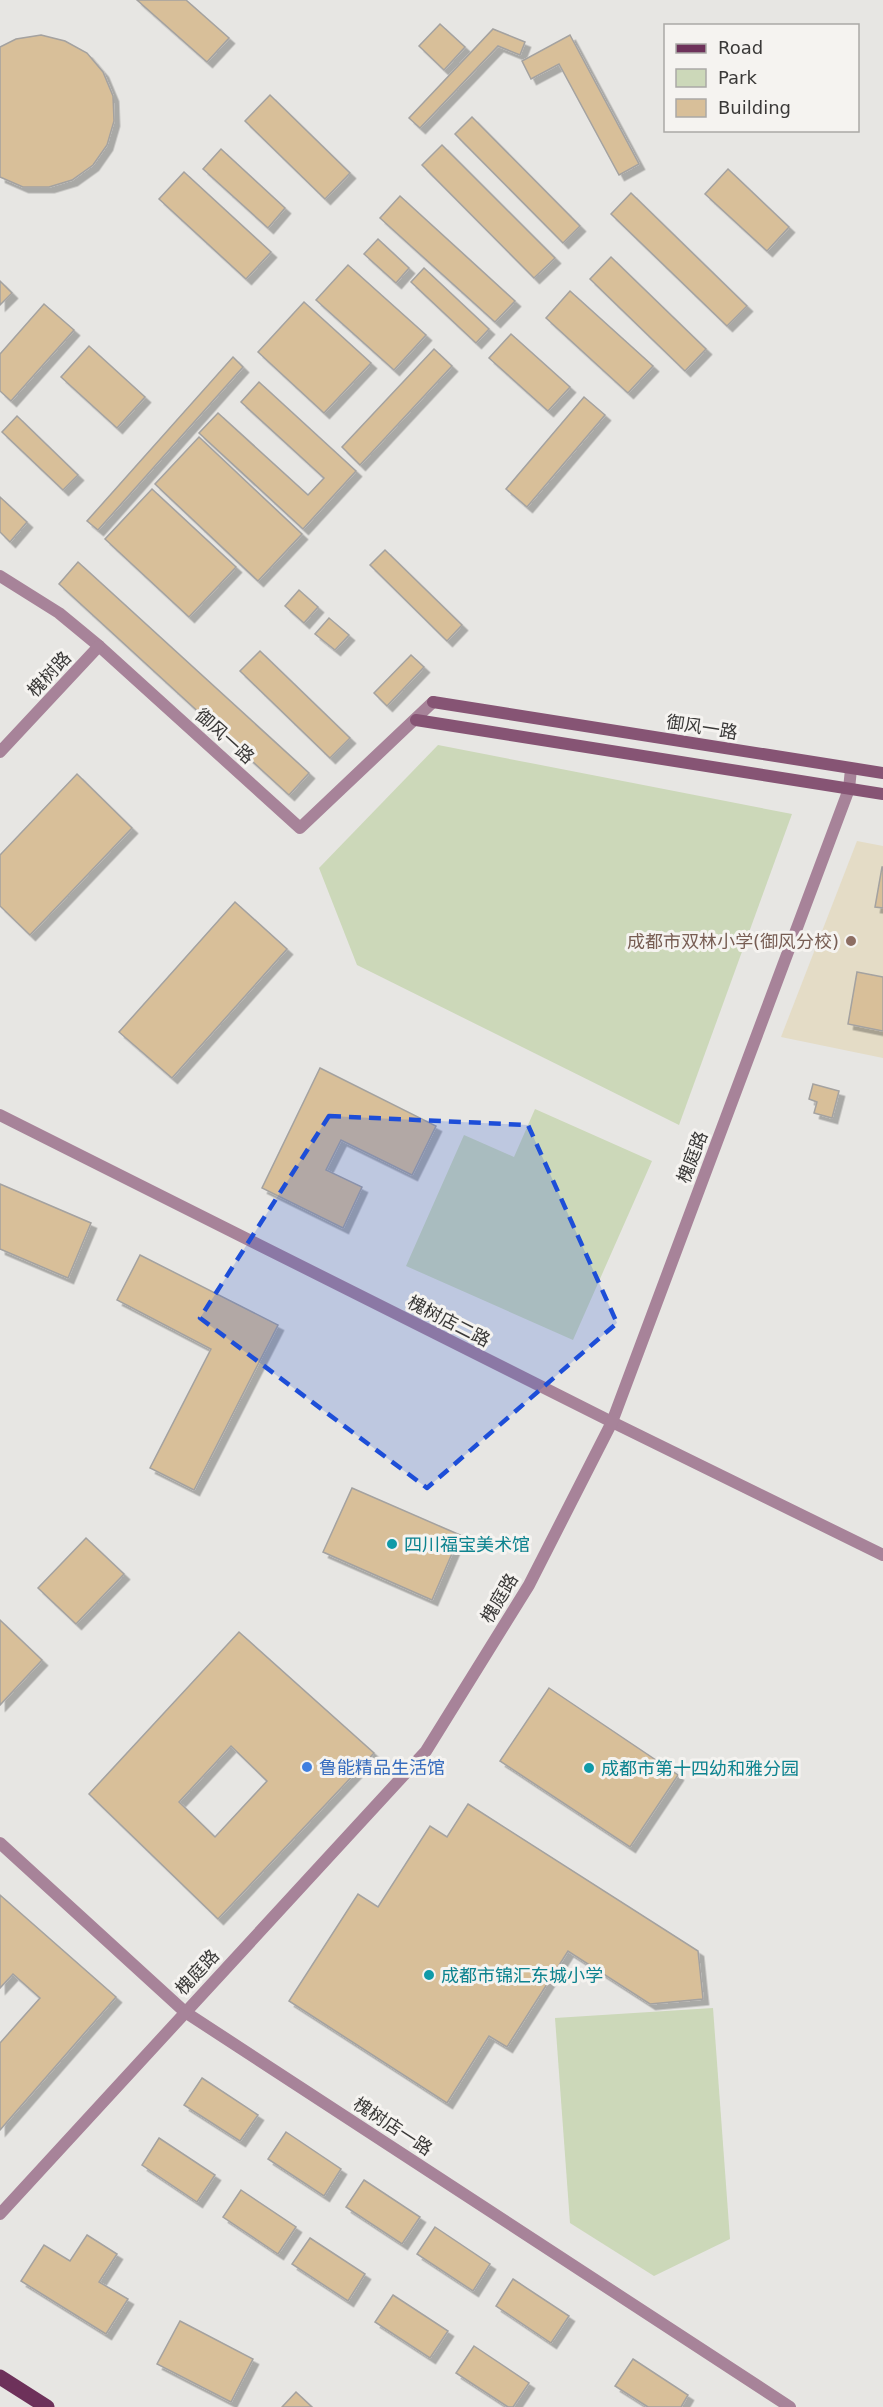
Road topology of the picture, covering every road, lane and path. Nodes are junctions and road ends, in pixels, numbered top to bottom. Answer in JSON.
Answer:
{"nodes":[{"id":1,"x":0,"y":576,"type":"edge"},
{"id":2,"x":99,"y":646,"type":"junction"},
{"id":3,"x":433,"y":702,"type":"joint"},
{"id":4,"x":416,"y":720,"type":"junction"},
{"id":5,"x":0,"y":752,"type":"edge"},
{"id":6,"x":851,"y":769,"type":"junction"},
{"id":7,"x":883,"y":773,"type":"edge"},
{"id":8,"x":849,"y":789,"type":"junction"},
{"id":9,"x":883,"y":794,"type":"edge"},
{"id":10,"x":0,"y":1115,"type":"edge"},
{"id":11,"x":612,"y":1422,"type":"junction"},
{"id":12,"x":883,"y":1555,"type":"edge"},
{"id":13,"x":0,"y":1844,"type":"edge"},
{"id":14,"x":185,"y":2012,"type":"junction"},
{"id":15,"x":0,"y":2214,"type":"edge"},
{"id":16,"x":0,"y":2377,"type":"edge"},
{"id":17,"x":47,"y":2407,"type":"edge"},
{"id":18,"x":790,"y":2407,"type":"edge"}],
"edges":[{"from":1,"to":2,"type":"street","name":"御风一路"},
{"from":2,"to":4,"type":"street","name":"御风一路"},
{"from":2,"to":5,"type":"street","name":"槐树路"},
{"from":3,"to":4,"type":"street","name":"御风一路"},
{"from":3,"to":6,"type":"main road","name":"御风一路"},
{"from":4,"to":8,"type":"main road"},
{"from":6,"to":7,"type":"main road","name":"御风一路"},
{"from":6,"to":8,"type":"street","name":"槐庭路"},
{"from":8,"to":9,"type":"main road"},
{"from":8,"to":11,"type":"street","name":"槐庭路"},
{"from":10,"to":11,"type":"street","name":"槐树店二路"},
{"from":11,"to":12,"type":"street","name":"槐树店二路"},
{"from":11,"to":14,"type":"street","name":"槐庭路"},
{"from":13,"to":14,"type":"street","name":"槐树店一路"},
{"from":14,"to":15,"type":"street","name":"槐庭路"},
{"from":14,"to":18,"type":"street","name":"槐树店一路"},
{"from":16,"to":17,"type":"main road"}]}
